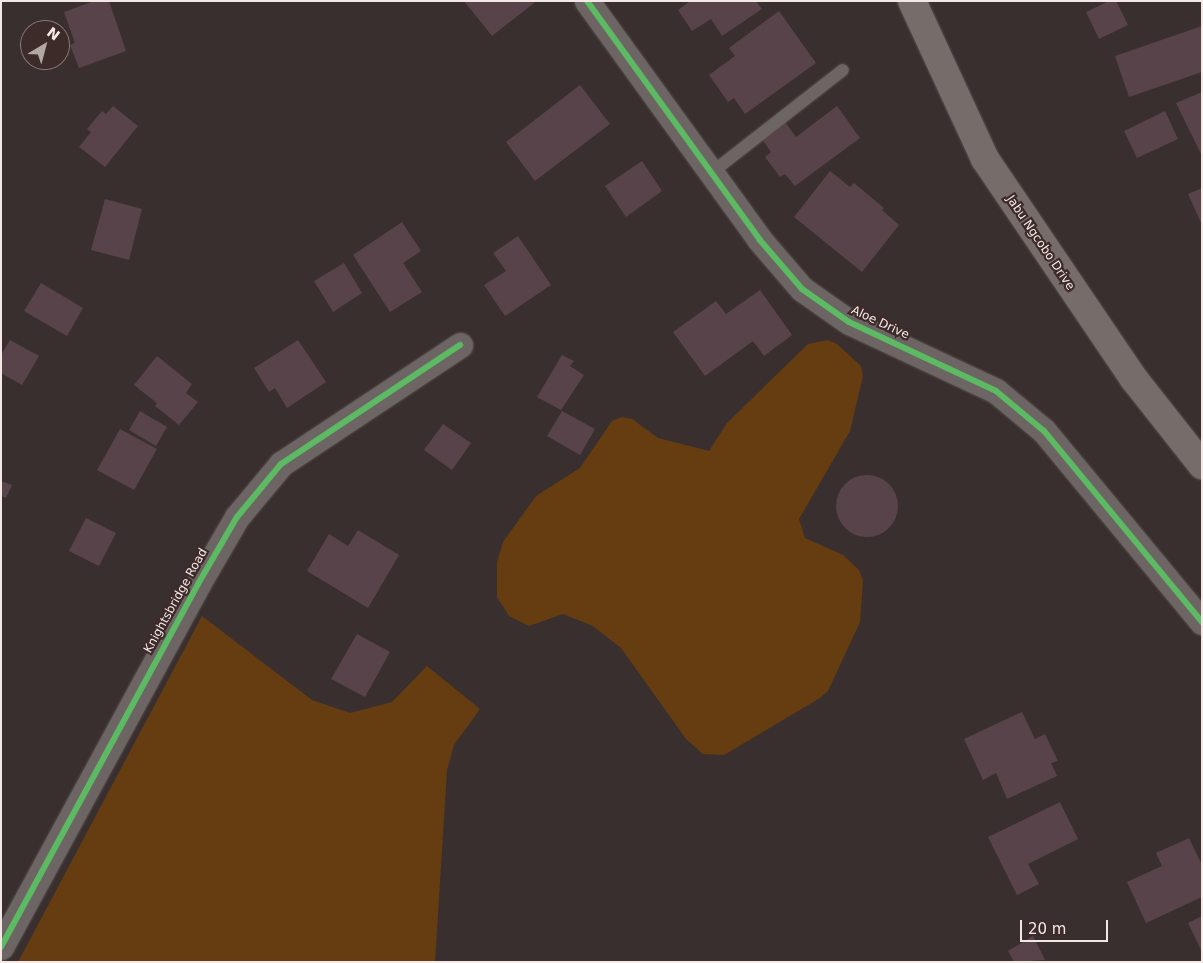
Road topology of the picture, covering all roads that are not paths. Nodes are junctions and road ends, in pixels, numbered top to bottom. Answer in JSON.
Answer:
{"nodes":[{"id":1,"x":587,"y":1,"type":"edge"},
{"id":2,"x":912,"y":1,"type":"edge"},
{"id":3,"x":843,"y":70,"type":"dead end"},
{"id":4,"x":711,"y":173,"type":"junction"},
{"id":5,"x":460,"y":345,"type":"dead end"},
{"id":6,"x":1202,"y":465,"type":"edge"},
{"id":7,"x":1202,"y":622,"type":"edge"},
{"id":8,"x":1,"y":947,"type":"edge"}],
"edges":[{"from":1,"to":4,"type":"street","name":"Aloe Drive"},
{"from":2,"to":6,"type":"main road","name":"Jabu Ngcobo Drive"},
{"from":3,"to":4,"type":"lane"},
{"from":4,"to":7,"type":"street","name":"Aloe Drive"},
{"from":5,"to":8,"type":"street","name":"Knightsbridge Road"}]}
